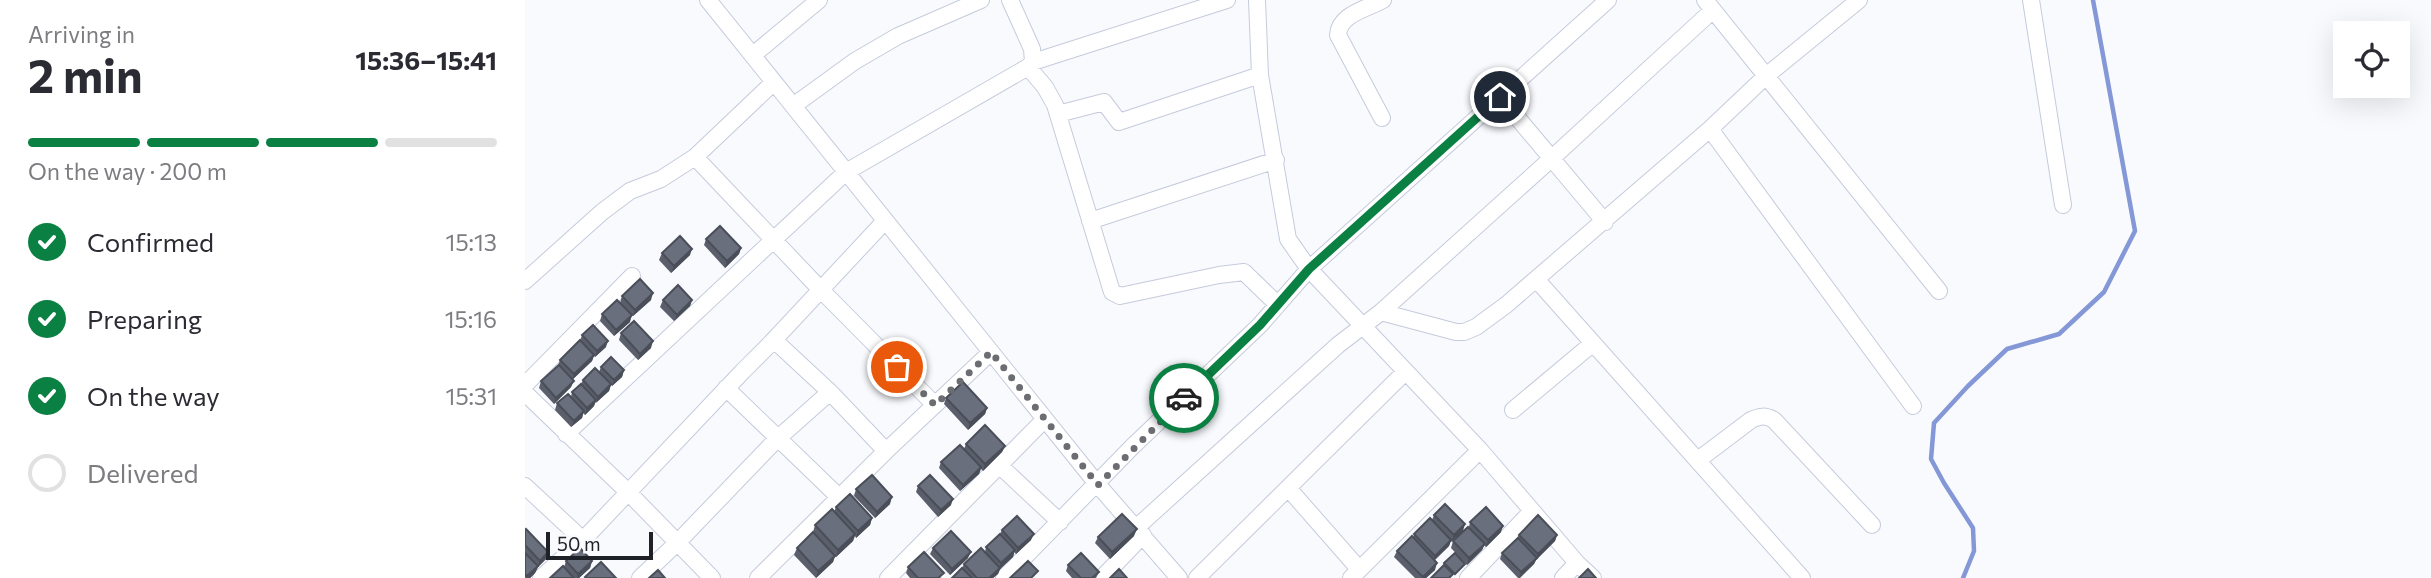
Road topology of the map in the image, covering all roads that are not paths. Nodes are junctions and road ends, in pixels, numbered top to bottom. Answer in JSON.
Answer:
{"nodes":[{"id":1,"x":708,"y":0,"type":"edge"},
{"id":2,"x":819,"y":0,"type":"edge"},
{"id":3,"x":981,"y":0,"type":"edge"},
{"id":4,"x":1010,"y":0,"type":"edge"},
{"id":5,"x":1227,"y":0,"type":"edge"},
{"id":6,"x":1257,"y":0,"type":"edge"},
{"id":7,"x":1384,"y":0,"type":"edge"},
{"id":8,"x":1608,"y":0,"type":"edge"},
{"id":9,"x":1859,"y":0,"type":"edge"},
{"id":10,"x":2031,"y":0,"type":"edge"},
{"id":11,"x":1709,"y":5,"type":"edge"},
{"id":12,"x":753,"y":55,"type":"junction"},
{"id":13,"x":1030,"y":65,"type":"junction"},
{"id":14,"x":1260,"y":75,"type":"junction"},
{"id":15,"x":1766,"y":76,"type":"junction"},
{"id":16,"x":774,"y":82,"type":"junction"},
{"id":17,"x":1500,"y":97,"type":"junction"},
{"id":18,"x":793,"y":106,"type":"junction"},
{"id":19,"x":1056,"y":109,"type":"junction"},
{"id":20,"x":1382,"y":118,"type":"dead end"},
{"id":21,"x":1710,"y":130,"type":"junction"},
{"id":22,"x":695,"y":157,"type":"junction"},
{"id":23,"x":1551,"y":159,"type":"junction"},
{"id":24,"x":1276,"y":160,"type":"junction"},
{"id":25,"x":846,"y":172,"type":"junction"},
{"id":26,"x":2063,"y":205,"type":"dead end"},
{"id":27,"x":885,"y":220,"type":"junction"},
{"id":28,"x":1090,"y":221,"type":"junction"},
{"id":29,"x":1605,"y":222,"type":"junction"},
{"id":30,"x":772,"y":239,"type":"junction"},
{"id":31,"x":1309,"y":269,"type":"junction"},
{"id":32,"x":632,"y":276,"type":"dead end"},
{"id":33,"x":1536,"y":279,"type":"junction"},
{"id":34,"x":525,"y":281,"type":"edge"},
{"id":35,"x":821,"y":290,"type":"junction"},
{"id":36,"x":1940,"y":290,"type":"dead end"},
{"id":37,"x":1275,"y":307,"type":"junction"},
{"id":38,"x":1381,"y":312,"type":"junction"},
{"id":39,"x":1363,"y":326,"type":"junction"},
{"id":40,"x":774,"y":340,"type":"junction"},
{"id":41,"x":1593,"y":344,"type":"junction"},
{"id":42,"x":991,"y":352,"type":"junction"},
{"id":43,"x":1405,"y":372,"type":"junction"},
{"id":44,"x":525,"y":385,"type":"edge"},
{"id":45,"x":726,"y":388,"type":"junction"},
{"id":46,"x":830,"y":392,"type":"junction"},
{"id":47,"x":525,"y":393,"type":"edge"},
{"id":48,"x":935,"y":405,"type":"junction"},
{"id":49,"x":1913,"y":406,"type":"dead end"},
{"id":50,"x":1037,"y":410,"type":"junction"},
{"id":51,"x":1513,"y":410,"type":"dead end"},
{"id":52,"x":566,"y":434,"type":"junction"},
{"id":53,"x":778,"y":438,"type":"junction"},
{"id":54,"x":1480,"y":450,"type":"junction"},
{"id":55,"x":886,"y":451,"type":"junction"},
{"id":56,"x":1698,"y":460,"type":"junction"},
{"id":57,"x":1000,"y":466,"type":"junction"},
{"id":58,"x":1098,"y":485,"type":"junction"},
{"id":59,"x":525,"y":486,"type":"edge"},
{"id":60,"x":1288,"y":488,"type":"junction"},
{"id":61,"x":628,"y":492,"type":"junction"},
{"id":62,"x":839,"y":496,"type":"junction"},
{"id":63,"x":1532,"y":511,"type":"junction"},
{"id":64,"x":1060,"y":522,"type":"junction"},
{"id":65,"x":1872,"y":525,"type":"dead end"},
{"id":66,"x":1140,"y":531,"type":"junction"},
{"id":67,"x":583,"y":540,"type":"junction"},
{"id":68,"x":677,"y":543,"type":"junction"},
{"id":69,"x":1577,"y":563,"type":"junction"},
{"id":70,"x":1355,"y":574,"type":"edge"},
{"id":71,"x":541,"y":578,"type":"edge"},
{"id":72,"x":640,"y":578,"type":"edge"},
{"id":73,"x":712,"y":578,"type":"edge"},
{"id":74,"x":758,"y":578,"type":"edge"},
{"id":75,"x":888,"y":578,"type":"edge"},
{"id":76,"x":1004,"y":578,"type":"edge"},
{"id":77,"x":1102,"y":578,"type":"edge"},
{"id":78,"x":1179,"y":578,"type":"edge"},
{"id":79,"x":1197,"y":578,"type":"edge"},
{"id":80,"x":1468,"y":578,"type":"edge"},
{"id":81,"x":1563,"y":578,"type":"edge"},
{"id":82,"x":1593,"y":578,"type":"edge"},
{"id":83,"x":1802,"y":578,"type":"edge"}],
"edges":[{"from":1,"to":12,"type":"street"},
{"from":2,"to":12,"type":"street"},
{"from":3,"to":18,"type":"street"},
{"from":4,"to":13,"type":"street"},
{"from":5,"to":13,"type":"street"},
{"from":6,"to":14,"type":"street"},
{"from":7,"to":20,"type":"street"},
{"from":8,"to":17,"type":"street"},
{"from":9,"to":15,"type":"street"},
{"from":10,"to":26,"type":"street"},
{"from":11,"to":15,"type":"street"},
{"from":11,"to":23,"type":"street"},
{"from":12,"to":16,"type":"street"},
{"from":13,"to":19,"type":"street"},
{"from":13,"to":25,"type":"street"},
{"from":14,"to":19,"type":"street"},
{"from":14,"to":24,"type":"street"},
{"from":15,"to":21,"type":"street"},
{"from":15,"to":36,"type":"street"},
{"from":16,"to":18,"type":"street"},
{"from":16,"to":22,"type":"street"},
{"from":17,"to":23,"type":"street"},
{"from":17,"to":31,"type":"street"},
{"from":18,"to":25,"type":"street"},
{"from":19,"to":28,"type":"street"},
{"from":21,"to":29,"type":"street"},
{"from":21,"to":49,"type":"street"},
{"from":22,"to":30,"type":"street"},
{"from":22,"to":34,"type":"street"},
{"from":23,"to":29,"type":"street"},
{"from":23,"to":38,"type":"street"},
{"from":24,"to":28,"type":"street"},
{"from":24,"to":31,"type":"street"},
{"from":25,"to":27,"type":"street"},
{"from":25,"to":30,"type":"street"},
{"from":27,"to":35,"type":"street"},
{"from":27,"to":42,"type":"street"},
{"from":28,"to":37,"type":"street"},
{"from":29,"to":33,"type":"street"},
{"from":30,"to":35,"type":"street"},
{"from":30,"to":52,"type":"street"},
{"from":31,"to":37,"type":"street"},
{"from":31,"to":39,"type":"street"},
{"from":32,"to":44,"type":"street"},
{"from":33,"to":38,"type":"street"},
{"from":33,"to":41,"type":"street"},
{"from":35,"to":40,"type":"street"},
{"from":35,"to":48,"type":"street"},
{"from":37,"to":58,"type":"street"},
{"from":38,"to":39,"type":"street"},
{"from":39,"to":43,"type":"street"},
{"from":39,"to":66,"type":"street"},
{"from":40,"to":45,"type":"street"},
{"from":40,"to":46,"type":"street"},
{"from":41,"to":51,"type":"street"},
{"from":41,"to":56,"type":"street"},
{"from":42,"to":48,"type":"street"},
{"from":42,"to":50,"type":"street"},
{"from":43,"to":54,"type":"street"},
{"from":43,"to":60,"type":"street"},
{"from":45,"to":53,"type":"street"},
{"from":45,"to":61,"type":"street"},
{"from":46,"to":53,"type":"street"},
{"from":46,"to":55,"type":"street"},
{"from":47,"to":52,"type":"street"},
{"from":48,"to":55,"type":"street"},
{"from":50,"to":57,"type":"street"},
{"from":50,"to":58,"type":"street"},
{"from":52,"to":61,"type":"street"},
{"from":53,"to":62,"type":"street"},
{"from":53,"to":68,"type":"street"},
{"from":54,"to":63,"type":"street"},
{"from":54,"to":70,"type":"street"},
{"from":55,"to":62,"type":"street"},
{"from":56,"to":65,"type":"street"},
{"from":56,"to":83,"type":"street"},
{"from":57,"to":64,"type":"street"},
{"from":57,"to":75,"type":"street"},
{"from":58,"to":64,"type":"street"},
{"from":58,"to":66,"type":"street"},
{"from":59,"to":67,"type":"street"},
{"from":60,"to":70,"type":"street"},
{"from":60,"to":79,"type":"street"},
{"from":61,"to":67,"type":"street"},
{"from":61,"to":68,"type":"street"},
{"from":62,"to":74,"type":"street"},
{"from":63,"to":69,"type":"street"},
{"from":63,"to":80,"type":"street"},
{"from":64,"to":76,"type":"street"},
{"from":66,"to":77,"type":"street"},
{"from":66,"to":78,"type":"street"},
{"from":67,"to":71,"type":"street"},
{"from":68,"to":72,"type":"street"},
{"from":68,"to":73,"type":"street"},
{"from":69,"to":81,"type":"street"},
{"from":69,"to":82,"type":"street"}]}
